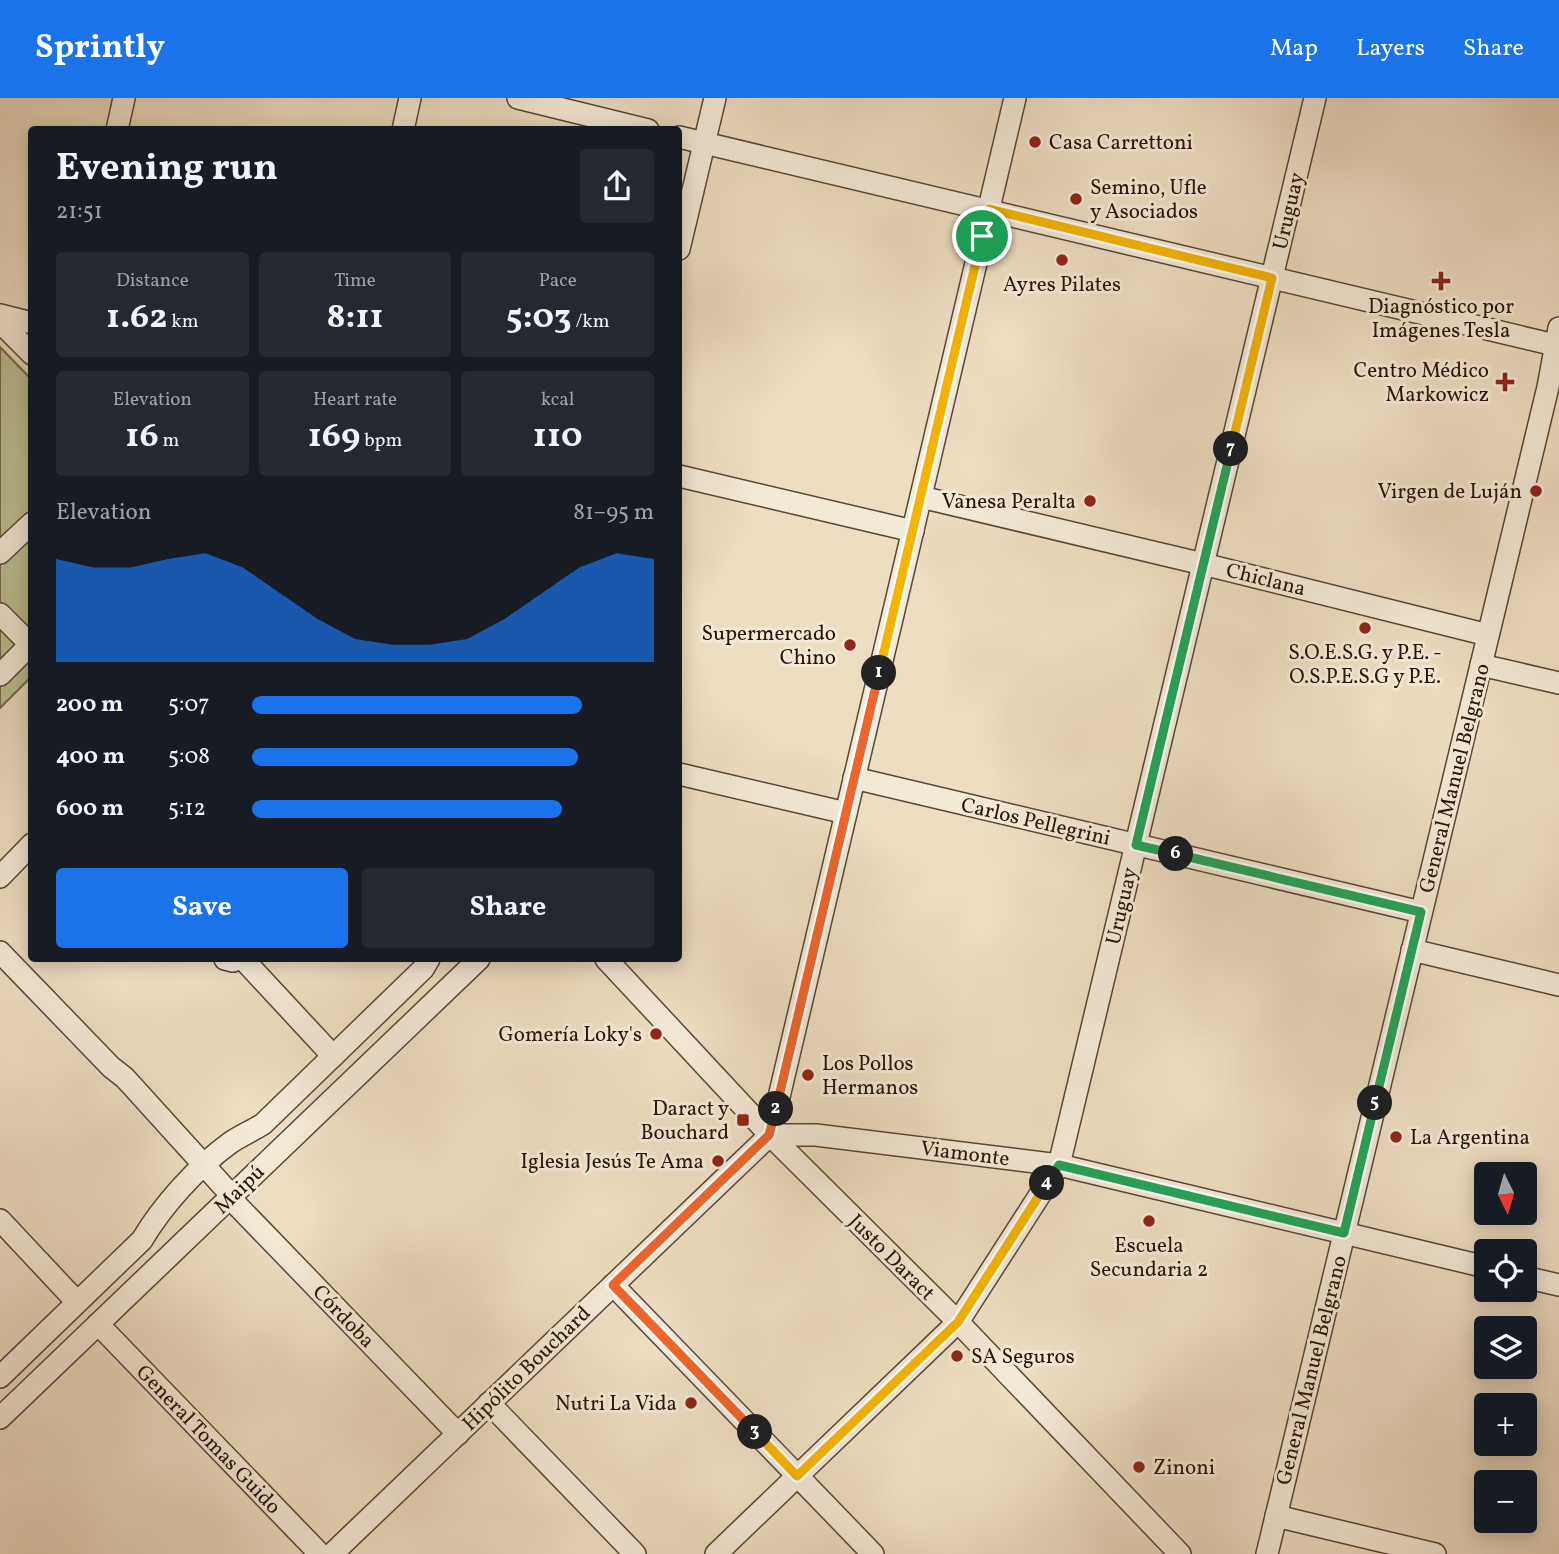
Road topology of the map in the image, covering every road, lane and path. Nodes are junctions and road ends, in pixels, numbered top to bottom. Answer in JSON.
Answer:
{"nodes":[{"id":1,"x":124,"y":98,"type":"edge"},
{"id":2,"x":410,"y":98,"type":"edge"},
{"id":3,"x":518,"y":98,"type":"edge"},
{"id":4,"x":715,"y":98,"type":"edge"},
{"id":5,"x":1015,"y":98,"type":"edge"},
{"id":6,"x":1315,"y":98,"type":"edge"},
{"id":7,"x":118,"y":126,"type":"edge"},
{"id":8,"x":404,"y":126,"type":"edge"},
{"id":9,"x":632,"y":126,"type":"edge"},
{"id":10,"x":682,"y":138,"type":"edge"},
{"id":11,"x":704,"y":143,"type":"junction"},
{"id":12,"x":989,"y":209,"type":"junction"},
{"id":13,"x":682,"y":236,"type":"edge"},
{"id":14,"x":1272,"y":278,"type":"junction"},
{"id":15,"x":0,"y":315,"type":"edge"},
{"id":16,"x":0,"y":321,"type":"edge"},
{"id":17,"x":28,"y":322,"type":"edge"},
{"id":18,"x":1558,"y":340,"type":"edge"},
{"id":19,"x":28,"y":350,"type":"edge"},
{"id":20,"x":1553,"y":388,"type":"edge"},
{"id":21,"x":682,"y":477,"type":"edge"},
{"id":22,"x":921,"y":497,"type":"junction"},
{"id":23,"x":28,"y":527,"type":"edge"},
{"id":24,"x":912,"y":531,"type":"junction"},
{"id":25,"x":0,"y":553,"type":"edge"},
{"id":26,"x":1203,"y":564,"type":"junction"},
{"id":27,"x":0,"y":614,"type":"edge"},
{"id":28,"x":1488,"y":635,"type":"junction"},
{"id":29,"x":28,"y":640,"type":"edge"},
{"id":30,"x":28,"y":646,"type":"edge"},
{"id":31,"x":1481,"y":664,"type":"junction"},
{"id":32,"x":0,"y":675,"type":"edge"},
{"id":33,"x":1559,"y":683,"type":"edge"},
{"id":34,"x":682,"y":775,"type":"edge"},
{"id":35,"x":854,"y":778,"type":"junction"},
{"id":36,"x":846,"y":813,"type":"junction"},
{"id":37,"x":1136,"y":845,"type":"junction"},
{"id":38,"x":28,"y":849,"type":"edge"},
{"id":39,"x":0,"y":877,"type":"edge"},
{"id":40,"x":1421,"y":912,"type":"junction"},
{"id":41,"x":1412,"y":950,"type":"junction"},
{"id":42,"x":0,"y":952,"type":"edge"},
{"id":43,"x":244,"y":962,"type":"edge"},
{"id":44,"x":427,"y":962,"type":"edge"},
{"id":45,"x":476,"y":962,"type":"edge"},
{"id":46,"x":609,"y":962,"type":"edge"},
{"id":47,"x":1559,"y":985,"type":"edge"},
{"id":48,"x":333,"y":1056,"type":"junction"},
{"id":49,"x":769,"y":1135,"type":"junction"},
{"id":50,"x":1059,"y":1165,"type":"junction"},
{"id":51,"x":205,"y":1166,"type":"junction"},
{"id":52,"x":231,"y":1197,"type":"junction"},
{"id":53,"x":0,"y":1220,"type":"edge"},
{"id":54,"x":1344,"y":1233,"type":"junction"},
{"id":55,"x":1474,"y":1264,"type":"edge"},
{"id":56,"x":1537,"y":1280,"type":"edge"},
{"id":57,"x":613,"y":1285,"type":"junction"},
{"id":58,"x":1559,"y":1285,"type":"edge"},
{"id":59,"x":76,"y":1301,"type":"junction"},
{"id":60,"x":958,"y":1322,"type":"junction"},
{"id":61,"x":97,"y":1324,"type":"junction"},
{"id":62,"x":0,"y":1377,"type":"edge"},
{"id":63,"x":489,"y":1403,"type":"junction"},
{"id":64,"x":0,"y":1418,"type":"edge"},
{"id":65,"x":458,"y":1434,"type":"junction"},
{"id":66,"x":797,"y":1476,"type":"junction"},
{"id":67,"x":1276,"y":1516,"type":"junction"},
{"id":68,"x":320,"y":1554,"type":"edge"},
{"id":69,"x":332,"y":1554,"type":"edge"},
{"id":70,"x":635,"y":1554,"type":"edge"},
{"id":71,"x":716,"y":1554,"type":"edge"},
{"id":72,"x":873,"y":1554,"type":"edge"},
{"id":73,"x":1180,"y":1554,"type":"edge"},
{"id":74,"x":1267,"y":1554,"type":"edge"},
{"id":75,"x":1436,"y":1554,"type":"edge"}],
"edges":[{"from":1,"to":7,"type":"street"},
{"from":2,"to":8,"type":"street"},
{"from":3,"to":9,"type":"street"},
{"from":4,"to":11,"type":"street"},
{"from":5,"to":12,"type":"street"},
{"from":6,"to":14,"type":"street","name":"Uruguay"},
{"from":10,"to":11,"type":"street"},
{"from":11,"to":12,"type":"street"},
{"from":11,"to":13,"type":"street"},
{"from":12,"to":14,"type":"street"},
{"from":12,"to":22,"type":"street"},
{"from":14,"to":18,"type":"street"},
{"from":14,"to":26,"type":"street","name":"Uruguay"},
{"from":15,"to":17,"type":"street"},
{"from":16,"to":19,"type":"street"},
{"from":18,"to":20,"type":"street","name":"General Manuel Belgrano"},
{"from":20,"to":28,"type":"street","name":"General Manuel Belgrano"},
{"from":21,"to":24,"type":"street"},
{"from":22,"to":24,"type":"street"},
{"from":22,"to":26,"type":"street","name":"Chiclana"},
{"from":23,"to":25,"type":"street"},
{"from":24,"to":35,"type":"street"},
{"from":26,"to":28,"type":"street","name":"Chiclana"},
{"from":26,"to":37,"type":"street","name":"Uruguay"},
{"from":27,"to":29,"type":"street"},
{"from":28,"to":31,"type":"street","name":"General Manuel Belgrano"},
{"from":30,"to":32,"type":"street"},
{"from":31,"to":33,"type":"street"},
{"from":31,"to":40,"type":"street","name":"General Manuel Belgrano"},
{"from":34,"to":36,"type":"street"},
{"from":35,"to":36,"type":"street"},
{"from":35,"to":37,"type":"street","name":"Carlos Pellegrini"},
{"from":36,"to":49,"type":"street"},
{"from":37,"to":40,"type":"street","name":"Carlos Pellegrini"},
{"from":37,"to":50,"type":"street","name":"Uruguay"},
{"from":38,"to":39,"type":"street"},
{"from":40,"to":41,"type":"street","name":"General Manuel Belgrano"},
{"from":41,"to":47,"type":"street"},
{"from":41,"to":54,"type":"street","name":"General Manuel Belgrano"},
{"from":42,"to":51,"type":"street","name":"Córdoba"},
{"from":43,"to":48,"type":"street"},
{"from":44,"to":48,"type":"street"},
{"from":45,"to":52,"type":"street","name":"Maipú"},
{"from":46,"to":49,"type":"street","name":"Justo Daract"},
{"from":48,"to":51,"type":"street"},
{"from":49,"to":50,"type":"street","name":"Viamonte"},
{"from":49,"to":57,"type":"street","name":"Hipólito Bouchard"},
{"from":49,"to":60,"type":"street","name":"Justo Daract"},
{"from":50,"to":54,"type":"street","name":"Viamonte"},
{"from":50,"to":60,"type":"street","name":"Uruguay"},
{"from":51,"to":52,"type":"street","name":"Córdoba"},
{"from":51,"to":59,"type":"street"},
{"from":52,"to":61,"type":"street","name":"Maipú"},
{"from":52,"to":65,"type":"street","name":"Córdoba"},
{"from":53,"to":59,"type":"street"},
{"from":54,"to":55,"type":"street","name":"Viamonte"},
{"from":54,"to":67,"type":"street","name":"General Manuel Belgrano"},
{"from":56,"to":58,"type":"street"},
{"from":57,"to":63,"type":"street","name":"Hipólito Bouchard"},
{"from":57,"to":66,"type":"street"},
{"from":59,"to":62,"type":"street"},
{"from":60,"to":66,"type":"street","name":"Uruguay"},
{"from":60,"to":73,"type":"street","name":"Justo Daract"},
{"from":61,"to":64,"type":"street","name":"Maipú"},
{"from":61,"to":68,"type":"street","name":"General Tomas Guido"},
{"from":63,"to":65,"type":"street","name":"Hipólito Bouchard"},
{"from":63,"to":70,"type":"street"},
{"from":65,"to":69,"type":"street","name":"Hipólito Bouchard"},
{"from":66,"to":71,"type":"street","name":"Uruguay"},
{"from":66,"to":72,"type":"street"},
{"from":67,"to":74,"type":"street","name":"General Manuel Belgrano"},
{"from":67,"to":75,"type":"street"}]}
